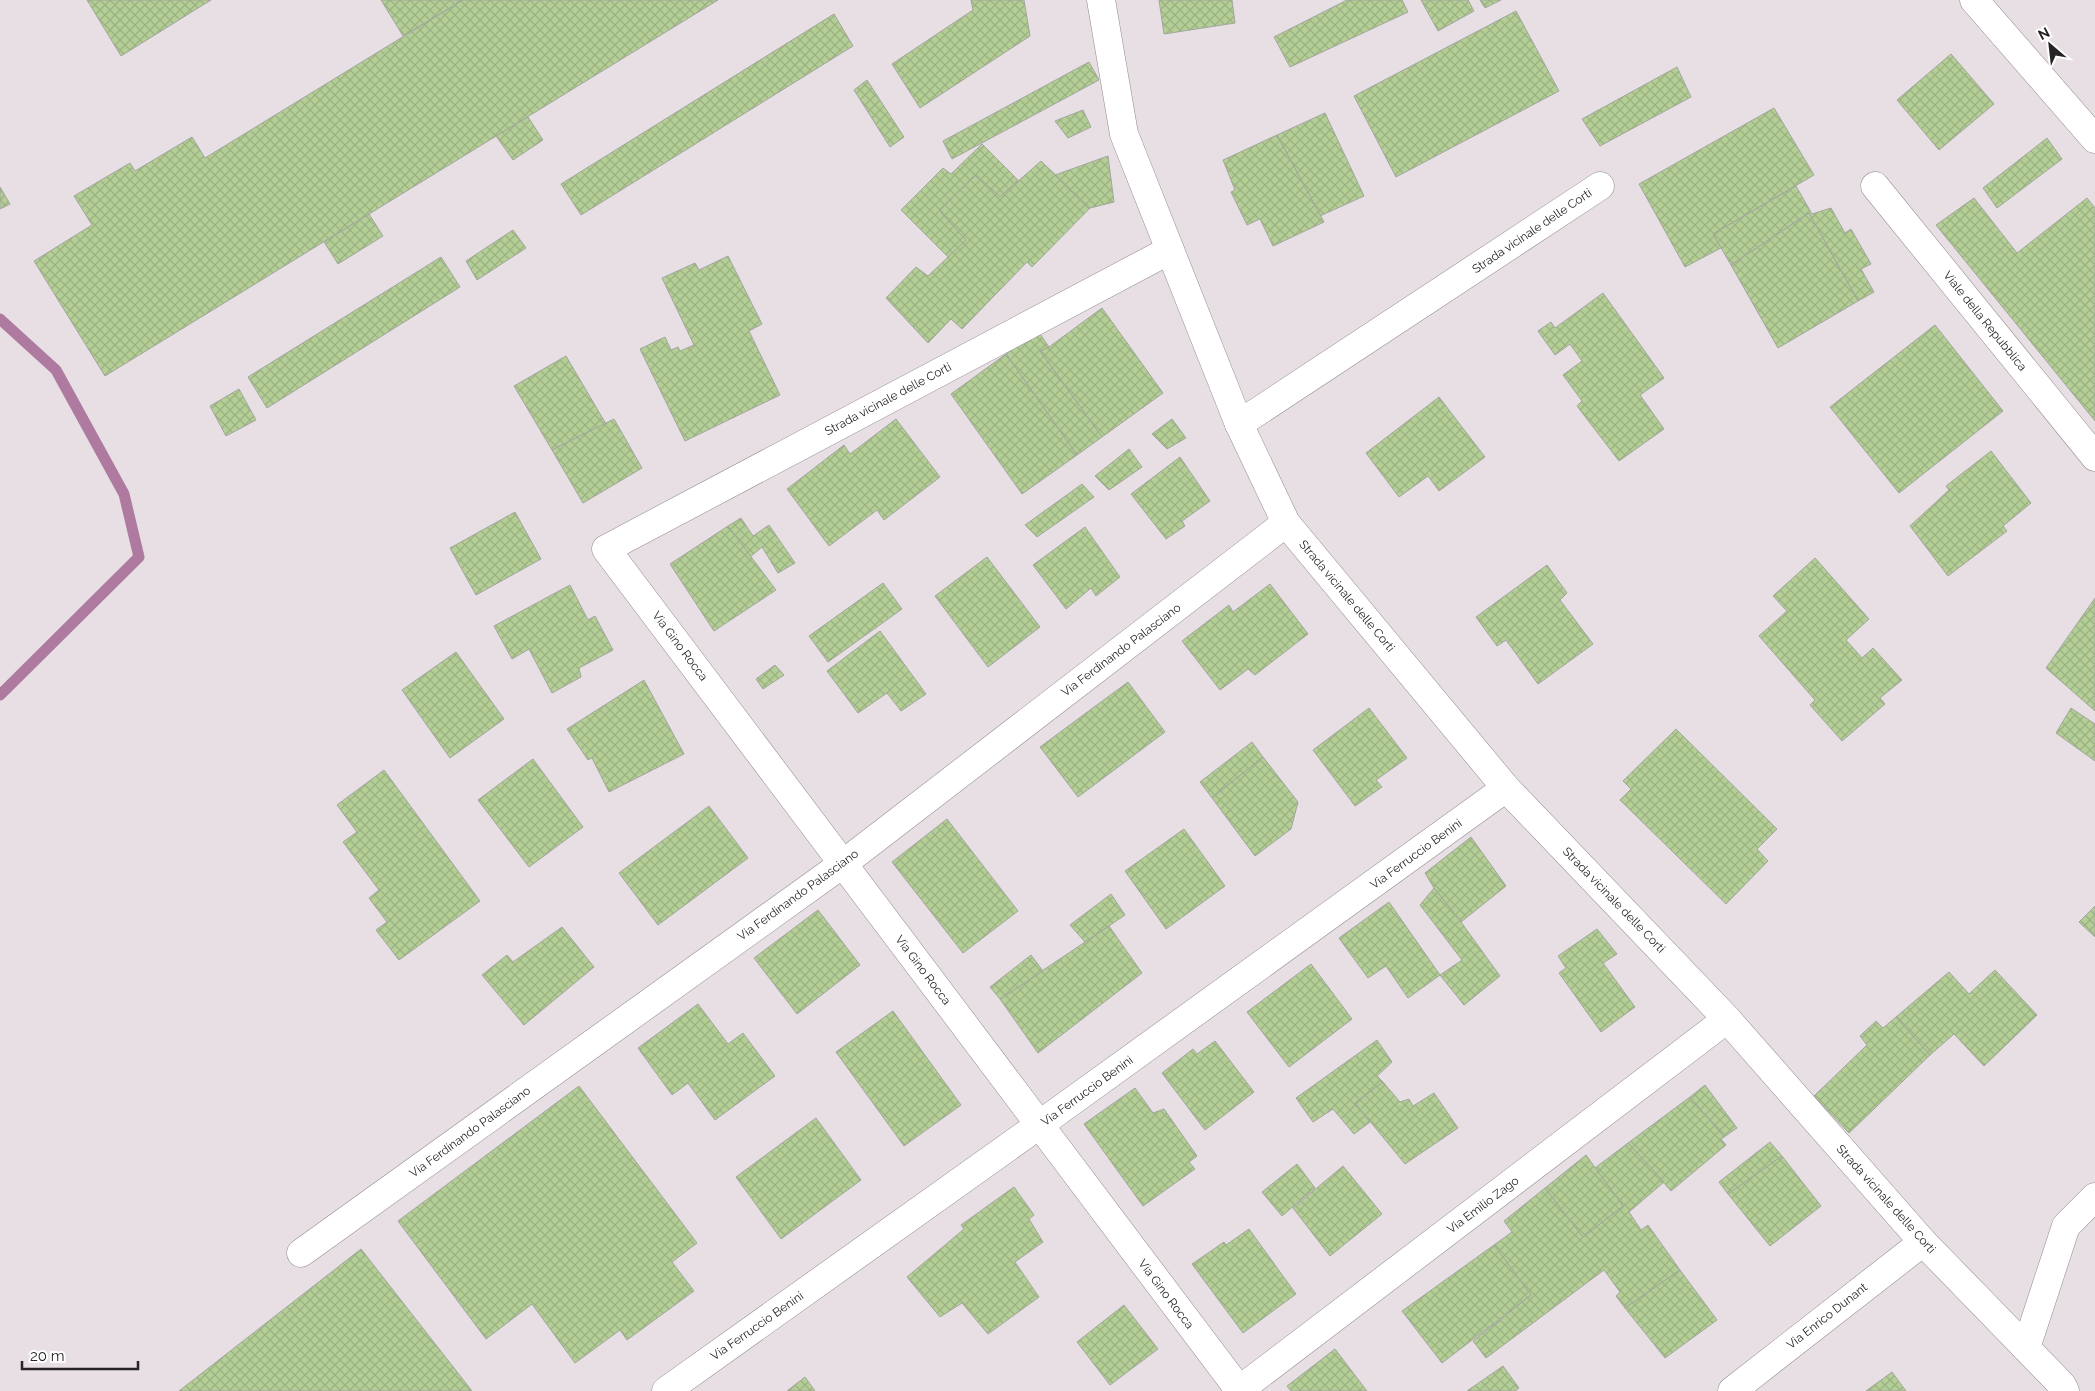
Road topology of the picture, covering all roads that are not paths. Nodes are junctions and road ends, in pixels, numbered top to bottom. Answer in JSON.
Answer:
{"nodes":[{"id":1,"x":1100,"y":0,"type":"edge"},
{"id":2,"x":1974,"y":0,"type":"edge"},
{"id":3,"x":2095,"y":139,"type":"edge"},
{"id":4,"x":1600,"y":186,"type":"dead end"},
{"id":5,"x":1875,"y":186,"type":"dead end"},
{"id":6,"x":1170,"y":250,"type":"junction"},
{"id":7,"x":1239,"y":424,"type":"junction"},
{"id":8,"x":2095,"y":457,"type":"edge"},
{"id":9,"x":1286,"y":523,"type":"junction"},
{"id":10,"x":606,"y":549,"type":"joint"},
{"id":11,"x":1506,"y":788,"type":"junction"},
{"id":12,"x":844,"y":863,"type":"junction"},
{"id":13,"x":1727,"y":1019,"type":"junction"},
{"id":14,"x":1039,"y":1125,"type":"junction"},
{"id":15,"x":2095,"y":1197,"type":"edge"},
{"id":16,"x":1922,"y":1242,"type":"junction"},
{"id":17,"x":301,"y":1253,"type":"dead end"},
{"id":18,"x":2026,"y":1348,"type":"junction"},
{"id":19,"x":666,"y":1391,"type":"edge"},
{"id":20,"x":1239,"y":1391,"type":"edge"},
{"id":21,"x":1732,"y":1391,"type":"edge"},
{"id":22,"x":2065,"y":1391,"type":"edge"}],
"edges":[{"from":1,"to":6,"type":"street","name":"Strada vicinale delle Corti"},
{"from":2,"to":3,"type":"street"},
{"from":4,"to":7,"type":"street","name":"Strada vicinale delle Corti"},
{"from":5,"to":8,"type":"street","name":"Viale della Repubblica"},
{"from":6,"to":7,"type":"street","name":"Strada vicinale delle Corti"},
{"from":6,"to":10,"type":"street","name":"Strada vicinale delle Corti"},
{"from":7,"to":9,"type":"street","name":"Strada vicinale delle Corti"},
{"from":9,"to":11,"type":"street","name":"Strada vicinale delle Corti"},
{"from":9,"to":12,"type":"street","name":"Via Ferdinando Palasciano"},
{"from":10,"to":12,"type":"street","name":"Via Gino Rocca"},
{"from":11,"to":13,"type":"street","name":"Strada vicinale delle Corti"},
{"from":11,"to":14,"type":"street","name":"Via Ferruccio Benini"},
{"from":12,"to":14,"type":"street","name":"Via Gino Rocca"},
{"from":12,"to":17,"type":"street","name":"Via Ferdinando Palasciano"},
{"from":13,"to":16,"type":"street","name":"Strada vicinale delle Corti"},
{"from":13,"to":20,"type":"street","name":"Via Emilio Zago"},
{"from":14,"to":19,"type":"street","name":"Via Ferruccio Benini"},
{"from":14,"to":20,"type":"street","name":"Via Gino Rocca"},
{"from":15,"to":18,"type":"street"},
{"from":16,"to":18,"type":"street","name":"Strada vicinale delle Corti"},
{"from":16,"to":21,"type":"street","name":"Via Enrico Dunant"},
{"from":18,"to":22,"type":"street","name":"Strada vicinale delle Corti"}]}
